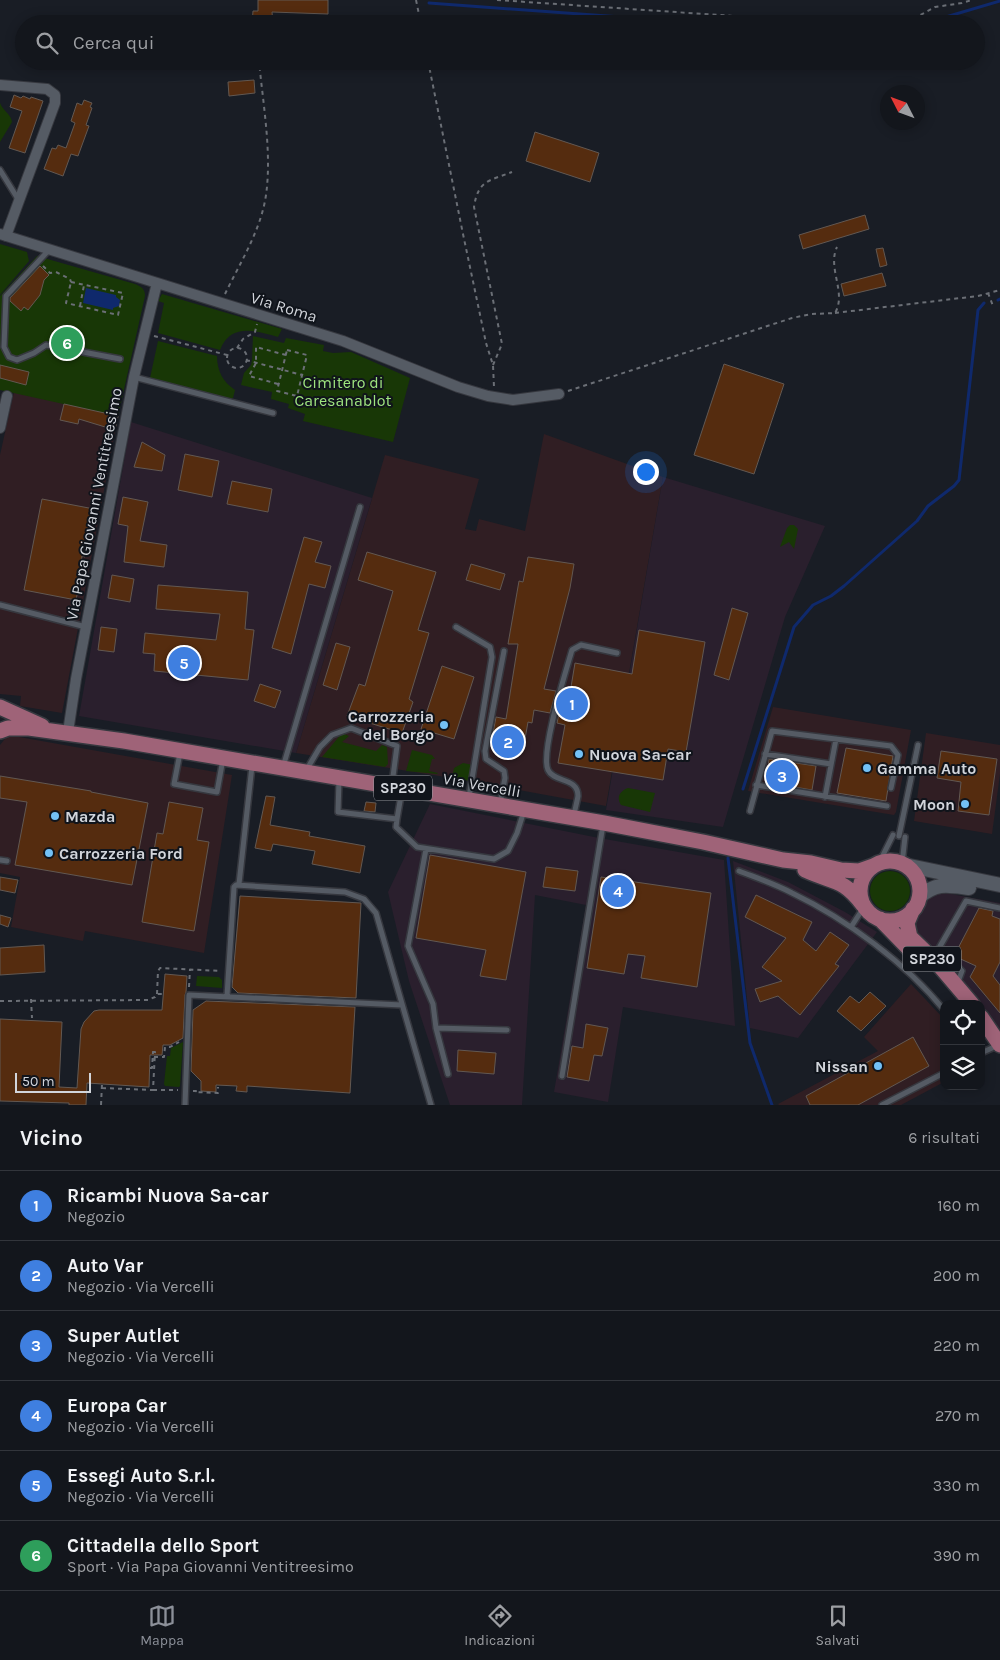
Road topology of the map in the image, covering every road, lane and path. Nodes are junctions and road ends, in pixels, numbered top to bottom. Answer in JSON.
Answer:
{"nodes":[{"id":1,"x":416,"y":0,"type":"edge"},
{"id":2,"x":497,"y":0,"type":"edge"},
{"id":3,"x":972,"y":0,"type":"edge"},
{"id":4,"x":418,"y":15,"type":"edge"},
{"id":5,"x":720,"y":15,"type":"edge"},
{"id":6,"x":921,"y":15,"type":"edge"},
{"id":7,"x":260,"y":70,"type":"edge"},
{"id":8,"x":430,"y":70,"type":"edge"},
{"id":9,"x":0,"y":85,"type":"edge"},
{"id":10,"x":0,"y":170,"type":"edge"},
{"id":11,"x":512,"y":172,"type":"dead end"},
{"id":12,"x":19,"y":201,"type":"junction"},
{"id":13,"x":3,"y":235,"type":"edge"},
{"id":14,"x":837,"y":247,"type":"dead end"},
{"id":15,"x":49,"y":250,"type":"junction"},
{"id":16,"x":38,"y":261,"type":"junction"},
{"id":17,"x":70,"y":282,"type":"junction"},
{"id":18,"x":157,"y":284,"type":"junction"},
{"id":19,"x":84,"y":285,"type":"junction"},
{"id":20,"x":1000,"y":290,"type":"edge"},
{"id":21,"x":988,"y":293,"type":"junction"},
{"id":22,"x":221,"y":303,"type":"junction"},
{"id":23,"x":80,"y":306,"type":"junction"},
{"id":24,"x":993,"y":306,"type":"dead end"},
{"id":25,"x":835,"y":313,"type":"junction"},
{"id":26,"x":258,"y":322,"type":"dead end"},
{"id":27,"x":145,"y":334,"type":"junction"},
{"id":28,"x":238,"y":348,"type":"junction"},
{"id":29,"x":227,"y":355,"type":"junction"},
{"id":30,"x":286,"y":355,"type":"junction"},
{"id":31,"x":120,"y":359,"type":"dead end"},
{"id":32,"x":246,"y":360,"type":"junction"},
{"id":33,"x":256,"y":363,"type":"junction"},
{"id":34,"x":493,"y":364,"type":"junction"},
{"id":35,"x":282,"y":370,"type":"junction"},
{"id":36,"x":302,"y":375,"type":"junction"},
{"id":37,"x":134,"y":377,"type":"junction"},
{"id":38,"x":278,"y":384,"type":"junction"},
{"id":39,"x":559,"y":394,"type":"joint"},
{"id":40,"x":7,"y":396,"type":"dead end"},
{"id":41,"x":495,"y":398,"type":"junction"},
{"id":42,"x":274,"y":413,"type":"dead end"},
{"id":43,"x":0,"y":428,"type":"edge"},
{"id":44,"x":360,"y":507,"type":"dead end"},
{"id":45,"x":0,"y":605,"type":"edge"},
{"id":46,"x":86,"y":627,"type":"junction"},
{"id":47,"x":456,"y":627,"type":"dead end"},
{"id":48,"x":504,"y":651,"type":"dead end"},
{"id":49,"x":617,"y":653,"type":"dead end"},
{"id":50,"x":0,"y":707,"type":"edge"},
{"id":51,"x":0,"y":731,"type":"edge"},
{"id":52,"x":61,"y":732,"type":"junction"},
{"id":53,"x":836,"y":739,"type":"junction"},
{"id":54,"x":918,"y":745,"type":"dead end"},
{"id":55,"x":180,"y":750,"type":"junction"},
{"id":56,"x":765,"y":754,"type":"junction"},
{"id":57,"x":223,"y":758,"type":"junction"},
{"id":58,"x":252,"y":763,"type":"junction"},
{"id":59,"x":832,"y":764,"type":"junction"},
{"id":60,"x":283,"y":768,"type":"junction"},
{"id":61,"x":306,"y":772,"type":"junction"},
{"id":62,"x":339,"y":777,"type":"junction"},
{"id":63,"x":756,"y":785,"type":"junction"},
{"id":64,"x":397,"y":787,"type":"junction"},
{"id":65,"x":891,"y":788,"type":"dead end"},
{"id":66,"x":825,"y":796,"type":"junction"},
{"id":67,"x":468,"y":800,"type":"junction"},
{"id":68,"x":500,"y":806,"type":"junction"},
{"id":69,"x":887,"y":806,"type":"dead end"},
{"id":70,"x":524,"y":810,"type":"junction"},
{"id":71,"x":750,"y":810,"type":"dead end"},
{"id":72,"x":573,"y":818,"type":"junction"},
{"id":73,"x":398,"y":819,"type":"junction"},
{"id":74,"x":604,"y":823,"type":"junction"},
{"id":75,"x":893,"y":835,"type":"dead end"},
{"id":76,"x":426,"y":849,"type":"junction"},
{"id":77,"x":0,"y":860,"type":"edge"},
{"id":78,"x":783,"y":860,"type":"junction"},
{"id":79,"x":8,"y":861,"type":"dead end"},
{"id":80,"x":876,"y":865,"type":"junction"},
{"id":81,"x":903,"y":865,"type":"junction"},
{"id":82,"x":739,"y":871,"type":"dead end"},
{"id":83,"x":239,"y":884,"type":"junction"},
{"id":84,"x":1000,"y":885,"type":"edge"},
{"id":85,"x":1000,"y":894,"type":"edge"},
{"id":86,"x":916,"y":903,"type":"junction"},
{"id":87,"x":864,"y":906,"type":"junction"},
{"id":88,"x":1000,"y":908,"type":"edge"},
{"id":89,"x":880,"y":919,"type":"junction"},
{"id":90,"x":850,"y":928,"type":"junction"},
{"id":91,"x":190,"y":969,"type":"junction"},
{"id":92,"x":228,"y":971,"type":"junction"},
{"id":93,"x":956,"y":984,"type":"junction"},
{"id":94,"x":157,"y":994,"type":"junction"},
{"id":95,"x":163,"y":994,"type":"dead end"},
{"id":96,"x":189,"y":995,"type":"junction"},
{"id":97,"x":227,"y":996,"type":"junction"},
{"id":98,"x":31,"y":999,"type":"junction"},
{"id":99,"x":956,"y":1000,"type":"edge"},
{"id":100,"x":969,"y":1000,"type":"edge"},
{"id":101,"x":0,"y":1001,"type":"edge"},
{"id":102,"x":402,"y":1005,"type":"junction"},
{"id":103,"x":940,"y":1006,"type":"edge"},
{"id":104,"x":32,"y":1018,"type":"dead end"},
{"id":105,"x":436,"y":1028,"type":"junction"},
{"id":106,"x":985,"y":1028,"type":"edge"},
{"id":107,"x":507,"y":1030,"type":"dead end"},
{"id":108,"x":187,"y":1039,"type":"junction"},
{"id":109,"x":985,"y":1039,"type":"edge"},
{"id":110,"x":993,"y":1051,"type":"edge"},
{"id":111,"x":154,"y":1057,"type":"junction"},
{"id":112,"x":150,"y":1068,"type":"dead end"},
{"id":113,"x":448,"y":1074,"type":"dead end"},
{"id":114,"x":940,"y":1075,"type":"edge"},
{"id":115,"x":562,"y":1076,"type":"dead end"},
{"id":116,"x":102,"y":1084,"type":"dead end"},
{"id":117,"x":102,"y":1088,"type":"junction"},
{"id":118,"x":101,"y":1105,"type":"edge"},
{"id":119,"x":185,"y":1105,"type":"edge"},
{"id":120,"x":431,"y":1105,"type":"edge"},
{"id":121,"x":882,"y":1105,"type":"edge"}],
"edges":[{"from":1,"to":4,"type":"path"},
{"from":2,"to":5,"type":"path"},
{"from":3,"to":6,"type":"path"},
{"from":7,"to":22,"type":"path"},
{"from":8,"to":34,"type":"path"},
{"from":9,"to":12,"type":"street"},
{"from":10,"to":12,"type":"lane"},
{"from":11,"to":34,"type":"path"},
{"from":12,"to":13,"type":"street"},
{"from":13,"to":15,"type":"street","name":"Via Roma"},
{"from":14,"to":25,"type":"path"},
{"from":15,"to":16,"type":"lane"},
{"from":15,"to":18,"type":"street","name":"Via Roma"},
{"from":16,"to":17,"type":"path"},
{"from":16,"to":31,"type":"lane"},
{"from":17,"to":19,"type":"path"},
{"from":17,"to":23,"type":"path"},
{"from":18,"to":22,"type":"street","name":"Via Roma"},
{"from":18,"to":27,"type":"street","name":"Via Papa Giovanni Ventitreesimo"},
{"from":19,"to":23,"type":"path"},
{"from":19,"to":23,"type":"path"},
{"from":20,"to":21,"type":"path"},
{"from":21,"to":24,"type":"path"},
{"from":21,"to":25,"type":"path"},
{"from":22,"to":41,"type":"street","name":"Via Roma"},
{"from":25,"to":39,"type":"path"},
{"from":26,"to":28,"type":"path"},
{"from":27,"to":29,"type":"path"},
{"from":27,"to":37,"type":"street","name":"Via Papa Giovanni Ventitreesimo"},
{"from":28,"to":29,"type":"path"},
{"from":28,"to":32,"type":"path"},
{"from":29,"to":32,"type":"path"},
{"from":30,"to":33,"type":"path"},
{"from":30,"to":35,"type":"path"},
{"from":30,"to":36,"type":"path"},
{"from":32,"to":33,"type":"path"},
{"from":33,"to":35,"type":"path"},
{"from":33,"to":38,"type":"path"},
{"from":34,"to":41,"type":"path"},
{"from":35,"to":36,"type":"path"},
{"from":35,"to":38,"type":"path"},
{"from":36,"to":38,"type":"path"},
{"from":37,"to":42,"type":"lane"},
{"from":37,"to":46,"type":"street","name":"Via Papa Giovanni Ventitreesimo"},
{"from":39,"to":41,"type":"street","name":"Via Roma"},
{"from":40,"to":43,"type":"street"},
{"from":44,"to":60,"type":"lane"},
{"from":45,"to":46,"type":"lane"},
{"from":46,"to":52,"type":"street","name":"Via Papa Giovanni Ventitreesimo"},
{"from":47,"to":67,"type":"lane"},
{"from":48,"to":68,"type":"lane"},
{"from":49,"to":72,"type":"lane"},
{"from":50,"to":52,"type":"main road","name":"Via Vercelli","number":"SP230"},
{"from":51,"to":52,"type":"main road","name":"Via Vercelli","number":"SP230"},
{"from":52,"to":55,"type":"main road","name":"Via Vercelli","number":"SP230"},
{"from":53,"to":56,"type":"lane"},
{"from":53,"to":59,"type":"lane"},
{"from":53,"to":65,"type":"lane"},
{"from":54,"to":81,"type":"lane"},
{"from":55,"to":57,"type":"main road","name":"Via Vercelli","number":"SP230"},
{"from":55,"to":57,"type":"lane"},
{"from":56,"to":59,"type":"lane"},
{"from":56,"to":63,"type":"lane"},
{"from":57,"to":58,"type":"main road","name":"Via Vercelli","number":"SP230"},
{"from":58,"to":60,"type":"main road","name":"Via Vercelli","number":"SP230"},
{"from":58,"to":83,"type":"lane"},
{"from":59,"to":66,"type":"lane"},
{"from":60,"to":61,"type":"main road","name":"Via Vercelli","number":"SP230"},
{"from":61,"to":62,"type":"main road","name":"Via Vercelli","number":"SP230"},
{"from":61,"to":64,"type":"lane"},
{"from":62,"to":64,"type":"main road","name":"Via Vercelli","number":"SP230"},
{"from":62,"to":73,"type":"lane"},
{"from":63,"to":66,"type":"lane"},
{"from":63,"to":71,"type":"lane"},
{"from":64,"to":67,"type":"main road","name":"Via Vercelli","number":"SP230"},
{"from":64,"to":73,"type":"lane"},
{"from":66,"to":69,"type":"lane"},
{"from":67,"to":68,"type":"main road","name":"Via Vercelli","number":"SP230"},
{"from":68,"to":70,"type":"main road","name":"Via Vercelli","number":"SP230"},
{"from":70,"to":72,"type":"main road","name":"Via Vercelli","number":"SP230"},
{"from":70,"to":76,"type":"lane"},
{"from":72,"to":74,"type":"main road","name":"Via Vercelli","number":"SP230"},
{"from":73,"to":76,"type":"lane"},
{"from":74,"to":78,"type":"main road","name":"Via Vercelli","number":"SP230"},
{"from":74,"to":115,"type":"lane"},
{"from":75,"to":80,"type":"lane"},
{"from":76,"to":105,"type":"lane"},
{"from":77,"to":79,"type":"lane"},
{"from":78,"to":80,"type":"main road","name":"Via Vercelli","number":"SP230"},
{"from":78,"to":87,"type":"main road","name":"Via Vercelli","number":"SP230"},
{"from":80,"to":81,"type":"main road","number":"SP230"},
{"from":80,"to":87,"type":"main road"},
{"from":81,"to":84,"type":"main road"},
{"from":81,"to":86,"type":"main road","number":"SP230"},
{"from":82,"to":90,"type":"lane"},
{"from":83,"to":92,"type":"lane"},
{"from":83,"to":102,"type":"lane"},
{"from":85,"to":86,"type":"main road"},
{"from":86,"to":89,"type":"main road"},
{"from":86,"to":93,"type":"main road","number":"SP230"},
{"from":87,"to":89,"type":"main road","number":"SP230"},
{"from":87,"to":90,"type":"lane"},
{"from":88,"to":93,"type":"lane"},
{"from":89,"to":99,"type":"main road","number":"SP230"},
{"from":90,"to":103,"type":"lane"},
{"from":91,"to":92,"type":"path"},
{"from":91,"to":94,"type":"path"},
{"from":91,"to":96,"type":"path"},
{"from":92,"to":97,"type":"lane"},
{"from":93,"to":100,"type":"main road","number":"SP230"},
{"from":94,"to":95,"type":"path"},
{"from":94,"to":98,"type":"path"},
{"from":96,"to":97,"type":"lane"},
{"from":96,"to":108,"type":"lane"},
{"from":97,"to":102,"type":"lane"},
{"from":98,"to":101,"type":"path"},
{"from":98,"to":104,"type":"path"},
{"from":102,"to":120,"type":"lane"},
{"from":105,"to":107,"type":"lane"},
{"from":105,"to":113,"type":"lane"},
{"from":106,"to":110,"type":"main road"},
{"from":108,"to":111,"type":"path"},
{"from":108,"to":119,"type":"lane"},
{"from":109,"to":110,"type":"main road"},
{"from":111,"to":112,"type":"path"},
{"from":111,"to":117,"type":"path"},
{"from":114,"to":121,"type":"lane"},
{"from":116,"to":117,"type":"path"},
{"from":117,"to":118,"type":"path"}]}
